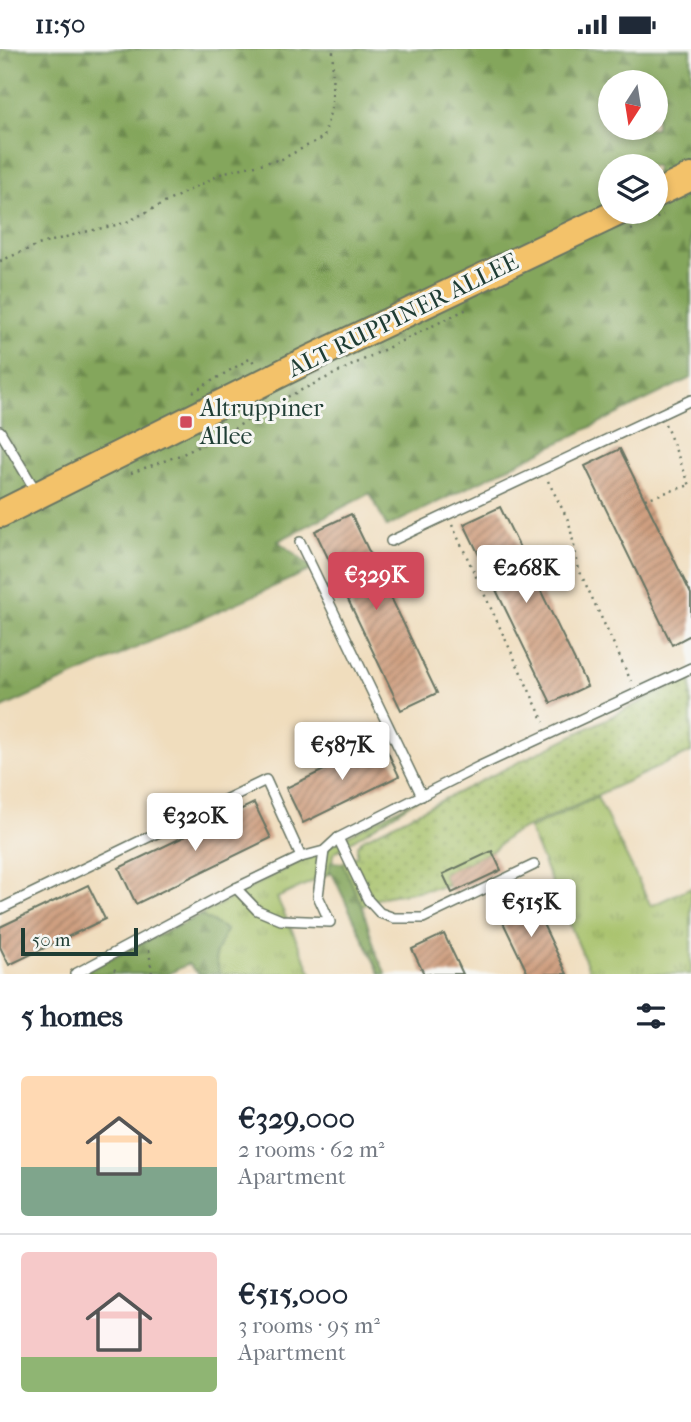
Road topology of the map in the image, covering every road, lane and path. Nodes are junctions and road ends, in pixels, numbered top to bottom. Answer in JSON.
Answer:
{"nodes":[{"id":1,"x":333,"y":49,"type":"edge"},
{"id":2,"x":691,"y":177,"type":"edge"},
{"id":3,"x":668,"y":198,"type":"edge"},
{"id":4,"x":617,"y":224,"type":"edge"},
{"id":5,"x":0,"y":261,"type":"edge"},
{"id":6,"x":470,"y":308,"type":"dead end"},
{"id":7,"x":691,"y":400,"type":"edge"},
{"id":8,"x":663,"y":420,"type":"dead end"},
{"id":9,"x":0,"y":431,"type":"edge"},
{"id":10,"x":543,"y":470,"type":"junction"},
{"id":11,"x":125,"y":476,"type":"dead end"},
{"id":12,"x":690,"y":486,"type":"edge"},
{"id":13,"x":38,"y":495,"type":"junction"},
{"id":14,"x":645,"y":499,"type":"dead end"},
{"id":15,"x":0,"y":514,"type":"edge"},
{"id":16,"x":447,"y":515,"type":"junction"},
{"id":17,"x":391,"y":541,"type":"dead end"},
{"id":18,"x":300,"y":542,"type":"dead end"},
{"id":19,"x":691,"y":668,"type":"edge"},
{"id":20,"x":637,"y":694,"type":"junction"},
{"id":21,"x":550,"y":734,"type":"junction"},
{"id":22,"x":422,"y":796,"type":"junction"},
{"id":23,"x":338,"y":838,"type":"junction"},
{"id":24,"x":324,"y":851,"type":"junction"},
{"id":25,"x":302,"y":857,"type":"junction"},
{"id":26,"x":534,"y":866,"type":"dead end"},
{"id":27,"x":236,"y":888,"type":"junction"},
{"id":28,"x":0,"y":909,"type":"edge"},
{"id":29,"x":147,"y":936,"type":"junction"},
{"id":30,"x":75,"y":974,"type":"edge"},
{"id":31,"x":152,"y":974,"type":"edge"}],
"edges":[{"from":1,"to":5,"type":"path"},
{"from":2,"to":3,"type":"main road"},
{"from":4,"to":13,"type":"main road","name":"ALT RUPPINER ALLEE"},
{"from":6,"to":11,"type":"path"},
{"from":7,"to":10,"type":"lane"},
{"from":8,"to":12,"type":"path"},
{"from":9,"to":13,"type":"lane"},
{"from":10,"to":16,"type":"lane"},
{"from":10,"to":20,"type":"path"},
{"from":12,"to":14,"type":"path"},
{"from":13,"to":15,"type":"main road","name":"ALT RUPPINER ALLEE"},
{"from":16,"to":17,"type":"lane"},
{"from":16,"to":21,"type":"path"},
{"from":18,"to":22,"type":"lane"},
{"from":19,"to":20,"type":"lane"},
{"from":20,"to":21,"type":"lane"},
{"from":21,"to":22,"type":"lane"},
{"from":22,"to":23,"type":"lane"},
{"from":23,"to":24,"type":"lane"},
{"from":23,"to":26,"type":"lane"},
{"from":24,"to":25,"type":"lane"},
{"from":24,"to":27,"type":"lane"},
{"from":25,"to":27,"type":"lane"},
{"from":25,"to":28,"type":"lane"},
{"from":27,"to":29,"type":"lane"},
{"from":29,"to":30,"type":"lane"},
{"from":29,"to":31,"type":"path"}]}
